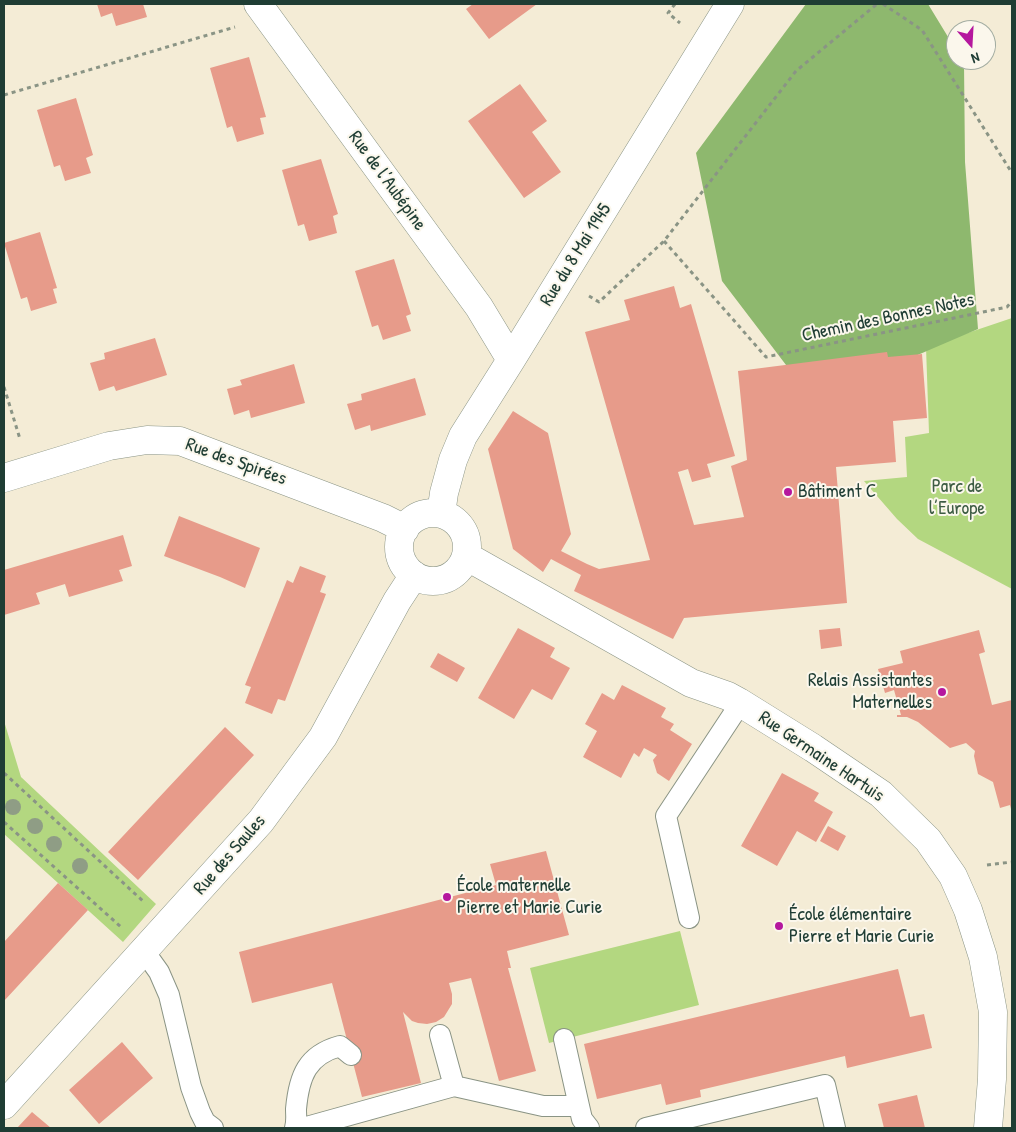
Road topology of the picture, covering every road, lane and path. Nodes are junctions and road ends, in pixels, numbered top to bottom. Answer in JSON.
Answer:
{"nodes":[{"id":1,"x":258,"y":4,"type":"edge"},
{"id":2,"x":675,"y":4,"type":"edge"},
{"id":3,"x":730,"y":4,"type":"edge"},
{"id":4,"x":877,"y":4,"type":"edge"},
{"id":5,"x":883,"y":4,"type":"edge"},
{"id":6,"x":682,"y":24,"type":"dead end"},
{"id":7,"x":238,"y":26,"type":"dead end"},
{"id":8,"x":4,"y":95,"type":"edge"},
{"id":9,"x":1012,"y":173,"type":"edge"},
{"id":10,"x":664,"y":241,"type":"junction"},
{"id":11,"x":588,"y":295,"type":"dead end"},
{"id":12,"x":1012,"y":301,"type":"edge"},
{"id":13,"x":512,"y":360,"type":"junction"},
{"id":14,"x":4,"y":387,"type":"edge"},
{"id":15,"x":21,"y":443,"type":"dead end"},
{"id":16,"x":4,"y":478,"type":"edge"},
{"id":17,"x":441,"y":514,"type":"junction"},
{"id":18,"x":405,"y":529,"type":"junction"},
{"id":19,"x":466,"y":556,"type":"junction"},
{"id":20,"x":414,"y":574,"type":"junction"},
{"id":21,"x":739,"y":702,"type":"junction"},
{"id":22,"x":4,"y":773,"type":"edge"},
{"id":23,"x":4,"y":822,"type":"edge"},
{"id":24,"x":1012,"y":862,"type":"edge"},
{"id":25,"x":987,"y":865,"type":"dead end"},
{"id":26,"x":148,"y":906,"type":"dead end"},
{"id":27,"x":689,"y":918,"type":"dead end"},
{"id":28,"x":126,"y":931,"type":"dead end"},
{"id":29,"x":144,"y":951,"type":"junction"},
{"id":30,"x":440,"y":1035,"type":"dead end"},
{"id":31,"x":564,"y":1039,"type":"dead end"},
{"id":32,"x":350,"y":1055,"type":"dead end"},
{"id":33,"x":454,"y":1086,"type":"junction"},
{"id":34,"x":4,"y":1105,"type":"edge"},
{"id":35,"x":578,"y":1106,"type":"junction"},
{"id":36,"x":213,"y":1128,"type":"edge"},
{"id":37,"x":295,"y":1128,"type":"edge"},
{"id":38,"x":303,"y":1128,"type":"edge"},
{"id":39,"x":589,"y":1128,"type":"edge"},
{"id":40,"x":646,"y":1128,"type":"edge"},
{"id":41,"x":835,"y":1128,"type":"edge"},
{"id":42,"x":988,"y":1128,"type":"edge"}],
"edges":[{"from":1,"to":13,"type":"street","name":"Rue de l’Aubépine"},
{"from":2,"to":6,"type":"path"},
{"from":3,"to":13,"type":"street","name":"Rue du 8 Mai 1945"},
{"from":4,"to":10,"type":"path"},
{"from":5,"to":9,"type":"path"},
{"from":7,"to":8,"type":"path"},
{"from":10,"to":11,"type":"path"},
{"from":10,"to":12,"type":"path","name":"Chemin des Bonnes Notes"},
{"from":13,"to":17,"type":"street","name":"Rue du 8 Mai 1945"},
{"from":14,"to":15,"type":"path"},
{"from":16,"to":18,"type":"street","name":"Rue des Spirées"},
{"from":17,"to":18,"type":"street"},
{"from":17,"to":19,"type":"street"},
{"from":18,"to":20,"type":"street"},
{"from":19,"to":20,"type":"street"},
{"from":19,"to":21,"type":"street","name":"Rue Germaine Hartuis"},
{"from":20,"to":29,"type":"street","name":"Rue des Saules"},
{"from":21,"to":27,"type":"lane"},
{"from":21,"to":42,"type":"street","name":"Rue Germaine Hartuis"},
{"from":22,"to":26,"type":"path"},
{"from":23,"to":28,"type":"path"},
{"from":24,"to":25,"type":"path"},
{"from":29,"to":34,"type":"street","name":"Rue des Saules"},
{"from":29,"to":36,"type":"lane"},
{"from":30,"to":33,"type":"lane"},
{"from":31,"to":35,"type":"lane"},
{"from":32,"to":37,"type":"lane"},
{"from":33,"to":35,"type":"lane"},
{"from":33,"to":38,"type":"lane"},
{"from":35,"to":39,"type":"lane"},
{"from":40,"to":41,"type":"lane"}]}
